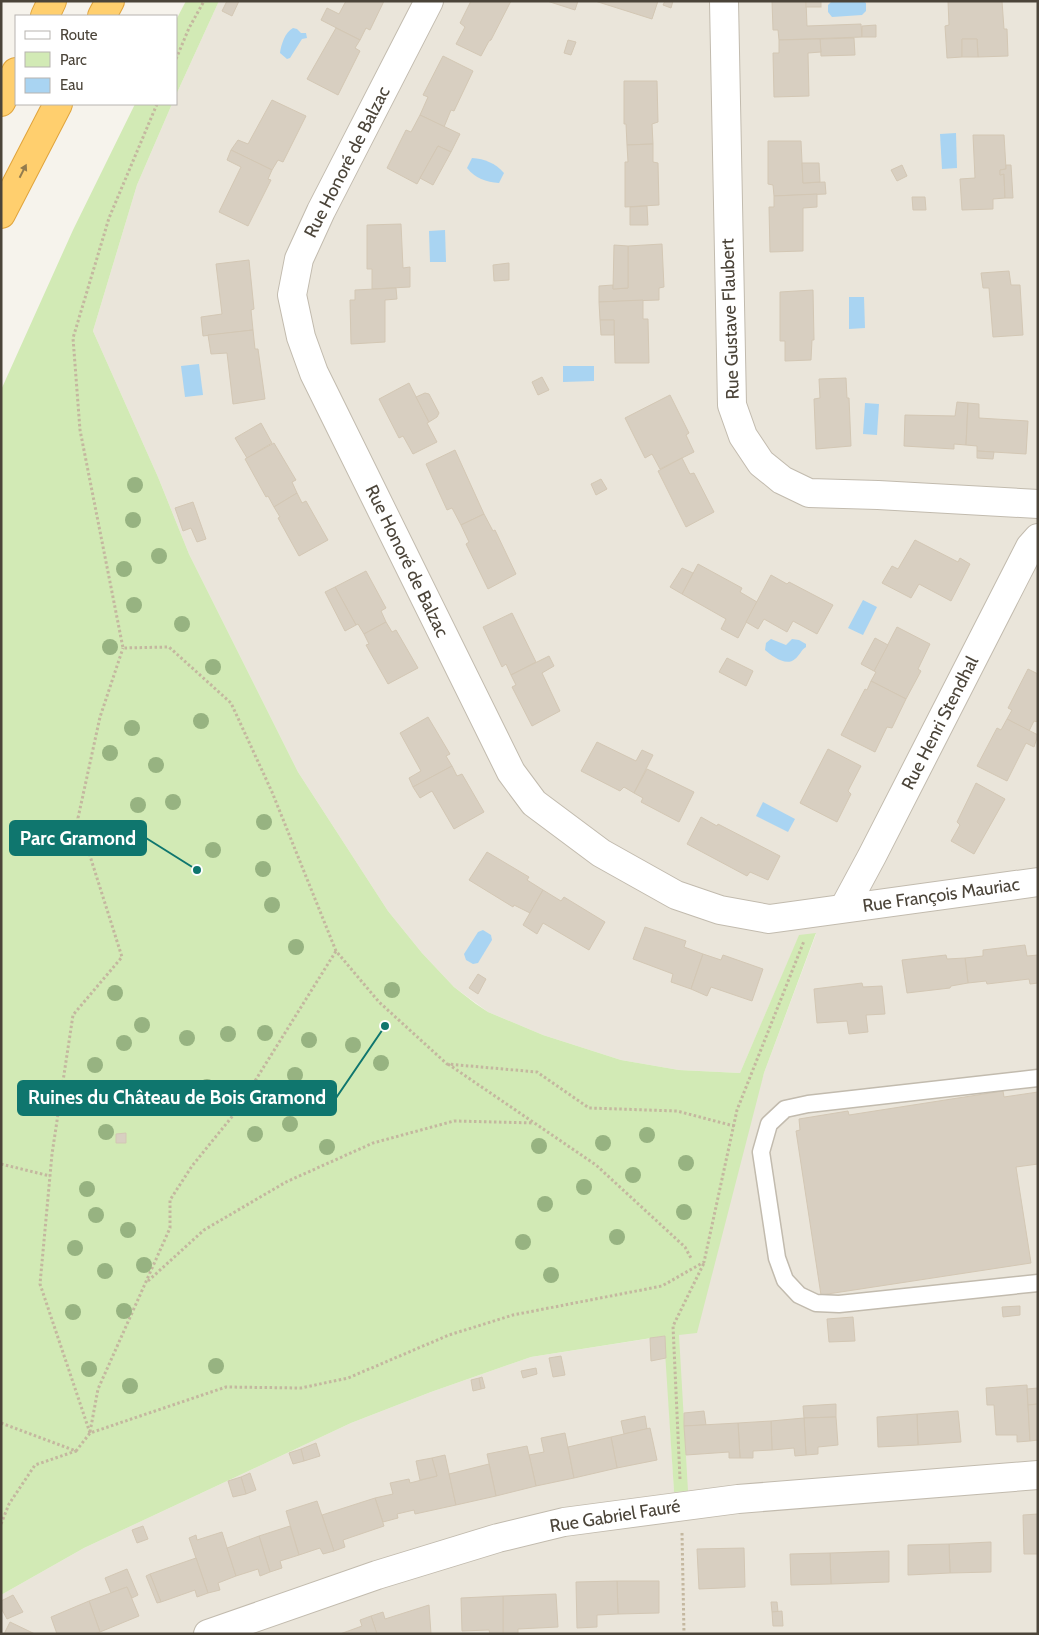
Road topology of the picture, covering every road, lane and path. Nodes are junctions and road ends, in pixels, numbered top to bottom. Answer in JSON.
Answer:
{"nodes":[{"id":1,"x":52,"y":1,"type":"edge"},
{"id":2,"x":110,"y":1,"type":"edge"},
{"id":3,"x":204,"y":1,"type":"edge"},
{"id":4,"x":429,"y":1,"type":"edge"},
{"id":5,"x":722,"y":4,"type":"edge"},
{"id":6,"x":45,"y":15,"type":"edge"},
{"id":7,"x":103,"y":15,"type":"edge"},
{"id":8,"x":178,"y":53,"type":"edge"},
{"id":9,"x":15,"y":74,"type":"edge"},
{"id":10,"x":1,"y":102,"type":"edge"},
{"id":11,"x":57,"y":105,"type":"edge"},
{"id":12,"x":157,"y":105,"type":"edge"},
{"id":13,"x":1,"y":214,"type":"edge"},
{"id":14,"x":1038,"y":504,"type":"edge"},
{"id":15,"x":1038,"y":538,"type":"edge"},
{"id":16,"x":123,"y":648,"type":"junction"},
{"id":17,"x":1038,"y":882,"type":"edge"},
{"id":18,"x":844,"y":908,"type":"junction"},
{"id":19,"x":815,"y":913,"type":"junction"},
{"id":20,"x":336,"y":951,"type":"junction"},
{"id":21,"x":447,"y":1064,"type":"junction"},
{"id":22,"x":1038,"y":1078,"type":"edge"},
{"id":23,"x":534,"y":1123,"type":"junction"},
{"id":24,"x":734,"y":1126,"type":"junction"},
{"id":25,"x":1,"y":1164,"type":"edge"},
{"id":26,"x":50,"y":1176,"type":"junction"},
{"id":27,"x":692,"y":1260,"type":"dead end"},
{"id":28,"x":704,"y":1262,"type":"junction"},
{"id":29,"x":146,"y":1283,"type":"junction"},
{"id":30,"x":1038,"y":1284,"type":"edge"},
{"id":31,"x":1,"y":1423,"type":"edge"},
{"id":32,"x":90,"y":1433,"type":"junction"},
{"id":33,"x":76,"y":1451,"type":"junction"},
{"id":34,"x":1038,"y":1475,"type":"edge"},
{"id":35,"x":681,"y":1506,"type":"junction"},
{"id":36,"x":1,"y":1524,"type":"edge"},
{"id":37,"x":208,"y":1634,"type":"edge"},
{"id":38,"x":684,"y":1634,"type":"edge"}],
"edges":[{"from":1,"to":6,"type":"highway"},
{"from":2,"to":7,"type":"highway"},
{"from":3,"to":8,"type":"path"},
{"from":4,"to":19,"type":"street","name":"Rue Honoré de Balzac"},
{"from":5,"to":14,"type":"street","name":"Rue Gustave Flaubert"},
{"from":9,"to":10,"type":"highway"},
{"from":13,"to":11,"type":"highway","one_way":true},
{"from":12,"to":16,"type":"path"},
{"from":15,"to":18,"type":"street","name":"Rue Henri Stendhal"},
{"from":16,"to":20,"type":"path"},
{"from":16,"to":26,"type":"path"},
{"from":17,"to":18,"type":"street","name":"Rue François Mauriac"},
{"from":18,"to":19,"type":"street","name":"Rue Honoré de Balzac"},
{"from":19,"to":24,"type":"path"},
{"from":20,"to":21,"type":"path"},
{"from":20,"to":29,"type":"path"},
{"from":21,"to":23,"type":"path"},
{"from":21,"to":24,"type":"path"},
{"from":22,"to":30,"type":"lane"},
{"from":23,"to":27,"type":"path"},
{"from":23,"to":29,"type":"path"},
{"from":24,"to":28,"type":"path"},
{"from":25,"to":26,"type":"path"},
{"from":26,"to":32,"type":"path"},
{"from":28,"to":32,"type":"path"},
{"from":28,"to":35,"type":"path"},
{"from":29,"to":32,"type":"path"},
{"from":31,"to":33,"type":"path"},
{"from":32,"to":33,"type":"path"},
{"from":33,"to":36,"type":"path"},
{"from":34,"to":35,"type":"street","name":"Rue Gabriel Fauré"},
{"from":35,"to":37,"type":"street","name":"Rue Gabriel Fauré"},
{"from":35,"to":38,"type":"path"}]}
